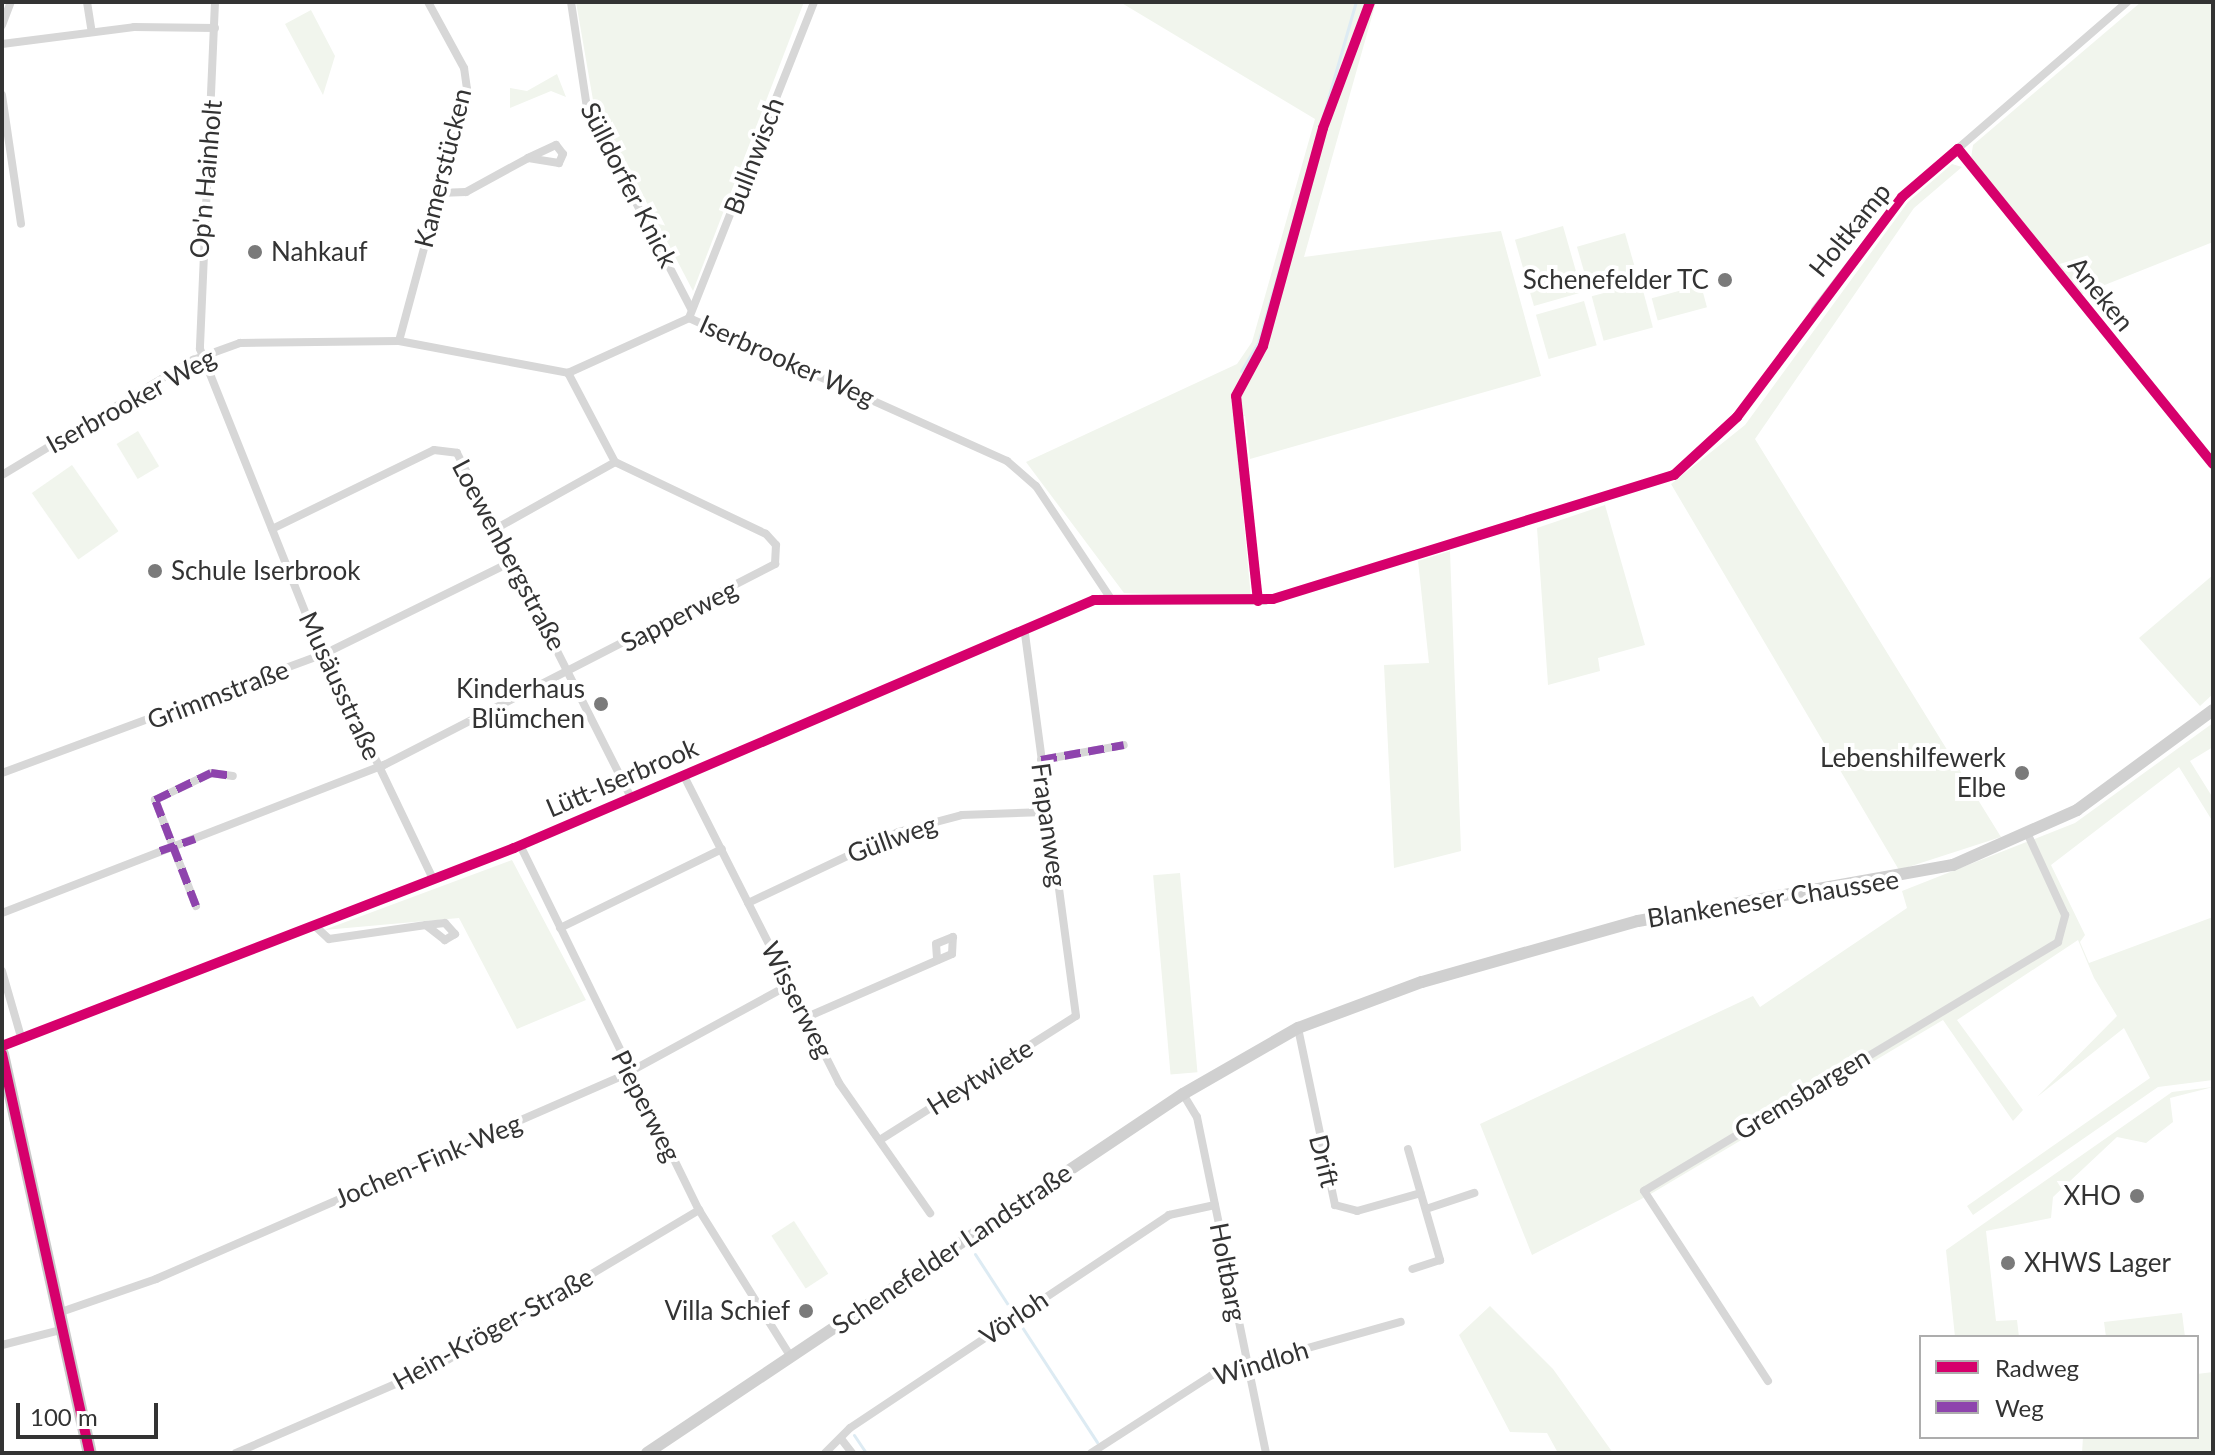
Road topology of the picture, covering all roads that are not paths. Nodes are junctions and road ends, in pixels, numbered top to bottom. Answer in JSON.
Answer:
{"nodes":[{"id":1,"x":11,"y":2,"type":"edge"},
{"id":2,"x":87,"y":2,"type":"edge"},
{"id":3,"x":215,"y":2,"type":"edge"},
{"id":4,"x":428,"y":2,"type":"edge"},
{"id":5,"x":571,"y":2,"type":"edge"},
{"id":6,"x":814,"y":2,"type":"edge"},
{"id":7,"x":2127,"y":2,"type":"edge"},
{"id":8,"x":2,"y":25,"type":"edge"},
{"id":9,"x":215,"y":28,"type":"junction"},
{"id":10,"x":92,"y":32,"type":"junction"},
{"id":11,"x":2,"y":44,"type":"edge"},
{"id":12,"x":2,"y":95,"type":"edge"},
{"id":13,"x":1958,"y":149,"type":"junction"},
{"id":14,"x":528,"y":158,"type":"dead end"},
{"id":15,"x":438,"y":193,"type":"junction"},
{"id":16,"x":21,"y":224,"type":"dead end"},
{"id":17,"x":1815,"y":310,"type":"dead end"},
{"id":18,"x":690,"y":313,"type":"junction"},
{"id":19,"x":399,"y":341,"type":"junction"},
{"id":20,"x":201,"y":355,"type":"junction"},
{"id":21,"x":568,"y":373,"type":"junction"},
{"id":22,"x":615,"y":462,"type":"junction"},
{"id":23,"x":2213,"y":464,"type":"edge"},
{"id":24,"x":2,"y":475,"type":"edge"},
{"id":25,"x":497,"y":528,"type":"junction"},
{"id":26,"x":272,"y":529,"type":"junction"},
{"id":27,"x":513,"y":561,"type":"junction"},
{"id":28,"x":1109,"y":596,"type":"junction"},
{"id":29,"x":1265,"y":601,"type":"dead end"},
{"id":30,"x":1025,"y":633,"type":"junction"},
{"id":31,"x":324,"y":654,"type":"junction"},
{"id":32,"x":569,"y":672,"type":"junction"},
{"id":33,"x":2213,"y":710,"type":"edge"},
{"id":34,"x":1124,"y":745,"type":"dead end"},
{"id":35,"x":1041,"y":760,"type":"junction"},
{"id":36,"x":377,"y":768,"type":"junction"},
{"id":37,"x":2,"y":773,"type":"edge"},
{"id":38,"x":233,"y":776,"type":"dead end"},
{"id":39,"x":684,"y":776,"type":"junction"},
{"id":40,"x":631,"y":797,"type":"junction"},
{"id":41,"x":1045,"y":812,"type":"junction"},
{"id":42,"x":2028,"y":835,"type":"junction"},
{"id":43,"x":520,"y":845,"type":"junction"},
{"id":44,"x":173,"y":847,"type":"junction"},
{"id":45,"x":722,"y":849,"type":"junction"},
{"id":46,"x":433,"y":879,"type":"junction"},
{"id":47,"x":748,"y":903,"type":"junction"},
{"id":48,"x":196,"y":906,"type":"dead end"},
{"id":49,"x":2,"y":913,"type":"edge"},
{"id":50,"x":426,"y":925,"type":"dead end"},
{"id":51,"x":315,"y":926,"type":"junction"},
{"id":52,"x":560,"y":928,"type":"junction"},
{"id":53,"x":937,"y":960,"type":"dead end"},
{"id":54,"x":2,"y":971,"type":"edge"},
{"id":55,"x":789,"y":985,"type":"junction"},
{"id":56,"x":1076,"y":1016,"type":"joint"},
{"id":57,"x":807,"y":1017,"type":"junction"},
{"id":58,"x":1298,"y":1028,"type":"junction"},
{"id":59,"x":21,"y":1037,"type":"junction"},
{"id":60,"x":2,"y":1046,"type":"edge"},
{"id":61,"x":1259,"y":1048,"type":"joint"},
{"id":62,"x":2,"y":1054,"type":"edge"},
{"id":63,"x":627,"y":1071,"type":"junction"},
{"id":64,"x":1183,"y":1094,"type":"junction"},
{"id":65,"x":6,"y":1105,"type":"edge"},
{"id":66,"x":883,"y":1138,"type":"junction"},
{"id":67,"x":1408,"y":1149,"type":"dead end"},
{"id":68,"x":1421,"y":1193,"type":"junction"},
{"id":69,"x":1474,"y":1193,"type":"dead end"},
{"id":70,"x":1215,"y":1205,"type":"junction"},
{"id":71,"x":1426,"y":1209,"type":"junction"},
{"id":72,"x":699,"y":1210,"type":"junction"},
{"id":73,"x":930,"y":1213,"type":"dead end"},
{"id":74,"x":1412,"y":1269,"type":"dead end"},
{"id":75,"x":57,"y":1314,"type":"junction"},
{"id":76,"x":1401,"y":1322,"type":"dead end"},
{"id":77,"x":61,"y":1330,"type":"junction"},
{"id":78,"x":2,"y":1345,"type":"edge"},
{"id":79,"x":791,"y":1357,"type":"junction"},
{"id":80,"x":1246,"y":1363,"type":"junction"},
{"id":81,"x":1768,"y":1381,"type":"dead end"},
{"id":82,"x":842,"y":1440,"type":"junction"},
{"id":83,"x":90,"y":1453,"type":"edge"},
{"id":84,"x":236,"y":1453,"type":"edge"},
{"id":85,"x":647,"y":1453,"type":"edge"},
{"id":86,"x":825,"y":1453,"type":"edge"},
{"id":87,"x":852,"y":1453,"type":"edge"},
{"id":88,"x":1091,"y":1453,"type":"edge"},
{"id":89,"x":1266,"y":1453,"type":"edge"}],
"edges":[{"from":1,"to":8,"type":"street"},
{"from":2,"to":10,"type":"street"},
{"from":3,"to":9,"type":"street","name":"Op'n Hainholt"},
{"from":4,"to":15,"type":"street","name":"Kamerstücken"},
{"from":5,"to":18,"type":"street","name":"Sülldorfer Knick"},
{"from":6,"to":18,"type":"street","name":"Bullnwisch"},
{"from":7,"to":13,"type":"street","name":"Holtkamp"},
{"from":9,"to":10,"type":"street"},
{"from":9,"to":20,"type":"street","name":"Op'n Hainholt"},
{"from":10,"to":11,"type":"street"},
{"from":12,"to":16,"type":"street"},
{"from":13,"to":17,"type":"street","name":"Holtkamp"},
{"from":13,"to":23,"type":"street","name":"Aneken"},
{"from":14,"to":15,"type":"street"},
{"from":15,"to":19,"type":"street","name":"Kamerstücken"},
{"from":18,"to":21,"type":"street","name":"Iserbrooker Weg"},
{"from":18,"to":28,"type":"street","name":"Iserbrooker Weg"},
{"from":19,"to":20,"type":"street","name":"Iserbrooker Weg"},
{"from":19,"to":21,"type":"street","name":"Iserbrooker Weg"},
{"from":20,"to":24,"type":"street","name":"Iserbrooker Weg"},
{"from":20,"to":26,"type":"street","name":"Musäusstraße"},
{"from":21,"to":22,"type":"street"},
{"from":22,"to":25,"type":"street"},
{"from":22,"to":32,"type":"street","name":"Sapperweg"},
{"from":25,"to":26,"type":"street","name":"Loewenbergstraße"},
{"from":25,"to":27,"type":"street","name":"Loewenbergstraße"},
{"from":26,"to":31,"type":"street","name":"Musäusstraße"},
{"from":27,"to":31,"type":"street","name":"Grimmstraße"},
{"from":27,"to":32,"type":"street","name":"Loewenbergstraße"},
{"from":28,"to":29,"type":"street","name":"Lütt-Iserbrook"},
{"from":28,"to":30,"type":"street","name":"Lütt-Iserbrook"},
{"from":30,"to":35,"type":"street","name":"Frapanweg"},
{"from":30,"to":39,"type":"street","name":"Lütt-Iserbrook"},
{"from":31,"to":36,"type":"street","name":"Musäusstraße"},
{"from":31,"to":37,"type":"street","name":"Grimmstraße"},
{"from":32,"to":36,"type":"street","name":"Sapperweg"},
{"from":32,"to":40,"type":"street","name":"Loewenbergstraße"},
{"from":33,"to":42,"type":"main road","name":"Blankeneser Chaussee"},
{"from":34,"to":35,"type":"street"},
{"from":35,"to":41,"type":"street","name":"Frapanweg"},
{"from":36,"to":44,"type":"street","name":"Sapperweg"},
{"from":36,"to":46,"type":"street","name":"Musäusstraße"},
{"from":38,"to":44,"type":"street"},
{"from":39,"to":40,"type":"street","name":"Lütt-Iserbrook"},
{"from":39,"to":45,"type":"street","name":"Wisserweg"},
{"from":40,"to":43,"type":"street","name":"Lütt-Iserbrook"},
{"from":41,"to":47,"type":"street","name":"Güllweg"},
{"from":41,"to":56,"type":"street","name":"Frapanweg"},
{"from":42,"to":58,"type":"main road","name":"Blankeneser Chaussee"},
{"from":42,"to":81,"type":"street","name":"Gremsbargen"},
{"from":43,"to":46,"type":"street","name":"Lütt-Iserbrook"},
{"from":43,"to":52,"type":"street","name":"Pieperweg"},
{"from":44,"to":48,"type":"street"},
{"from":44,"to":49,"type":"street","name":"Sapperweg"},
{"from":45,"to":47,"type":"street","name":"Wisserweg"},
{"from":45,"to":52,"type":"street"},
{"from":46,"to":51,"type":"street","name":"Lütt-Iserbrook"},
{"from":47,"to":55,"type":"street","name":"Wisserweg"},
{"from":50,"to":51,"type":"street"},
{"from":51,"to":59,"type":"street","name":"Lütt-Iserbrook"},
{"from":52,"to":63,"type":"street","name":"Pieperweg"},
{"from":53,"to":57,"type":"street"},
{"from":54,"to":59,"type":"street"},
{"from":55,"to":57,"type":"street","name":"Wisserweg"},
{"from":55,"to":63,"type":"street","name":"Jochen-Fink-Weg"},
{"from":56,"to":66,"type":"street","name":"Heytwiete"},
{"from":57,"to":66,"type":"street","name":"Wisserweg"},
{"from":58,"to":61,"type":"main road","name":"Blankeneser Chaussee"},
{"from":58,"to":68,"type":"street","name":"Drift"},
{"from":59,"to":60,"type":"street","name":"Lütt-Iserbrook"},
{"from":61,"to":64,"type":"main road","name":"Schenefelder Landstraße"},
{"from":62,"to":65,"type":"main road"},
{"from":63,"to":72,"type":"street","name":"Pieperweg"},
{"from":63,"to":75,"type":"street","name":"Jochen-Fink-Weg"},
{"from":64,"to":70,"type":"street","name":"Holtbarg"},
{"from":64,"to":79,"type":"main road","name":"Schenefelder Landstraße"},
{"from":65,"to":75,"type":"main road"},
{"from":66,"to":73,"type":"street","name":"Wisserweg"},
{"from":67,"to":68,"type":"street"},
{"from":68,"to":71,"type":"street"},
{"from":69,"to":71,"type":"street"},
{"from":70,"to":80,"type":"street","name":"Holtbarg"},
{"from":70,"to":82,"type":"street","name":"Vörloh"},
{"from":71,"to":74,"type":"street"},
{"from":72,"to":79,"type":"street","name":"Pieperweg"},
{"from":72,"to":84,"type":"street","name":"Hein-Kröger-Straße"},
{"from":75,"to":77,"type":"main road"},
{"from":76,"to":80,"type":"street","name":"Windloh"},
{"from":77,"to":78,"type":"street"},
{"from":77,"to":83,"type":"main road"},
{"from":79,"to":85,"type":"main road","name":"Schenefelder Landstraße"},
{"from":80,"to":88,"type":"street","name":"Windloh"},
{"from":80,"to":89,"type":"street","name":"Holtbarg"},
{"from":82,"to":86,"type":"street","name":"Vörloh"},
{"from":82,"to":87,"type":"street"}]}
